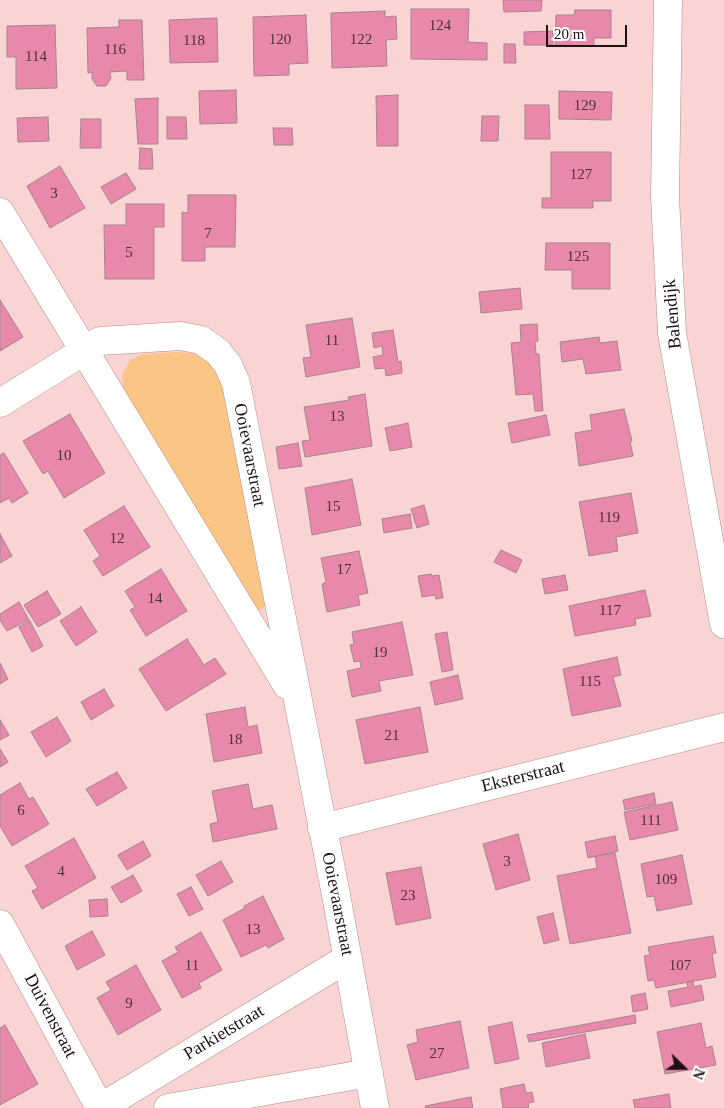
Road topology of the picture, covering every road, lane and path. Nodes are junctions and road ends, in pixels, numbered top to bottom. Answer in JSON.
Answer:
{"nodes":[{"id":1,"x":668,"y":0,"type":"edge"},
{"id":2,"x":0,"y":212,"type":"edge"},
{"id":3,"x":84,"y":352,"type":"junction"},
{"id":4,"x":0,"y":403,"type":"edge"},
{"id":5,"x":724,"y":624,"type":"edge"},
{"id":6,"x":297,"y":700,"type":"junction"},
{"id":7,"x":724,"y":727,"type":"edge"},
{"id":8,"x":322,"y":828,"type":"junction"},
{"id":9,"x":0,"y":924,"type":"edge"},
{"id":10,"x":348,"y":958,"type":"junction"},
{"id":11,"x":368,"y":1073,"type":"junction"},
{"id":12,"x":100,"y":1108,"type":"edge"},
{"id":13,"x":168,"y":1108,"type":"edge"},
{"id":14,"x":375,"y":1108,"type":"edge"}],
"edges":[{"from":1,"to":5,"type":"street","name":"Balendijk"},
{"from":2,"to":3,"type":"street","name":"Ooievaarstraat"},
{"from":3,"to":4,"type":"street"},
{"from":3,"to":6,"type":"street","name":"Ooievaarstraat"},
{"from":3,"to":6,"type":"street","name":"Ooievaarstraat"},
{"from":6,"to":8,"type":"street","name":"Ooievaarstraat"},
{"from":7,"to":8,"type":"street","name":"Eksterstraat"},
{"from":8,"to":10,"type":"street","name":"Ooievaarstraat"},
{"from":9,"to":12,"type":"street","name":"Duivenstraat"},
{"from":10,"to":11,"type":"street","name":"Ooievaarstraat"},
{"from":10,"to":12,"type":"street","name":"Parkietstraat"},
{"from":11,"to":13,"type":"street"},
{"from":11,"to":14,"type":"street","name":"Ooievaarstraat"}]}
